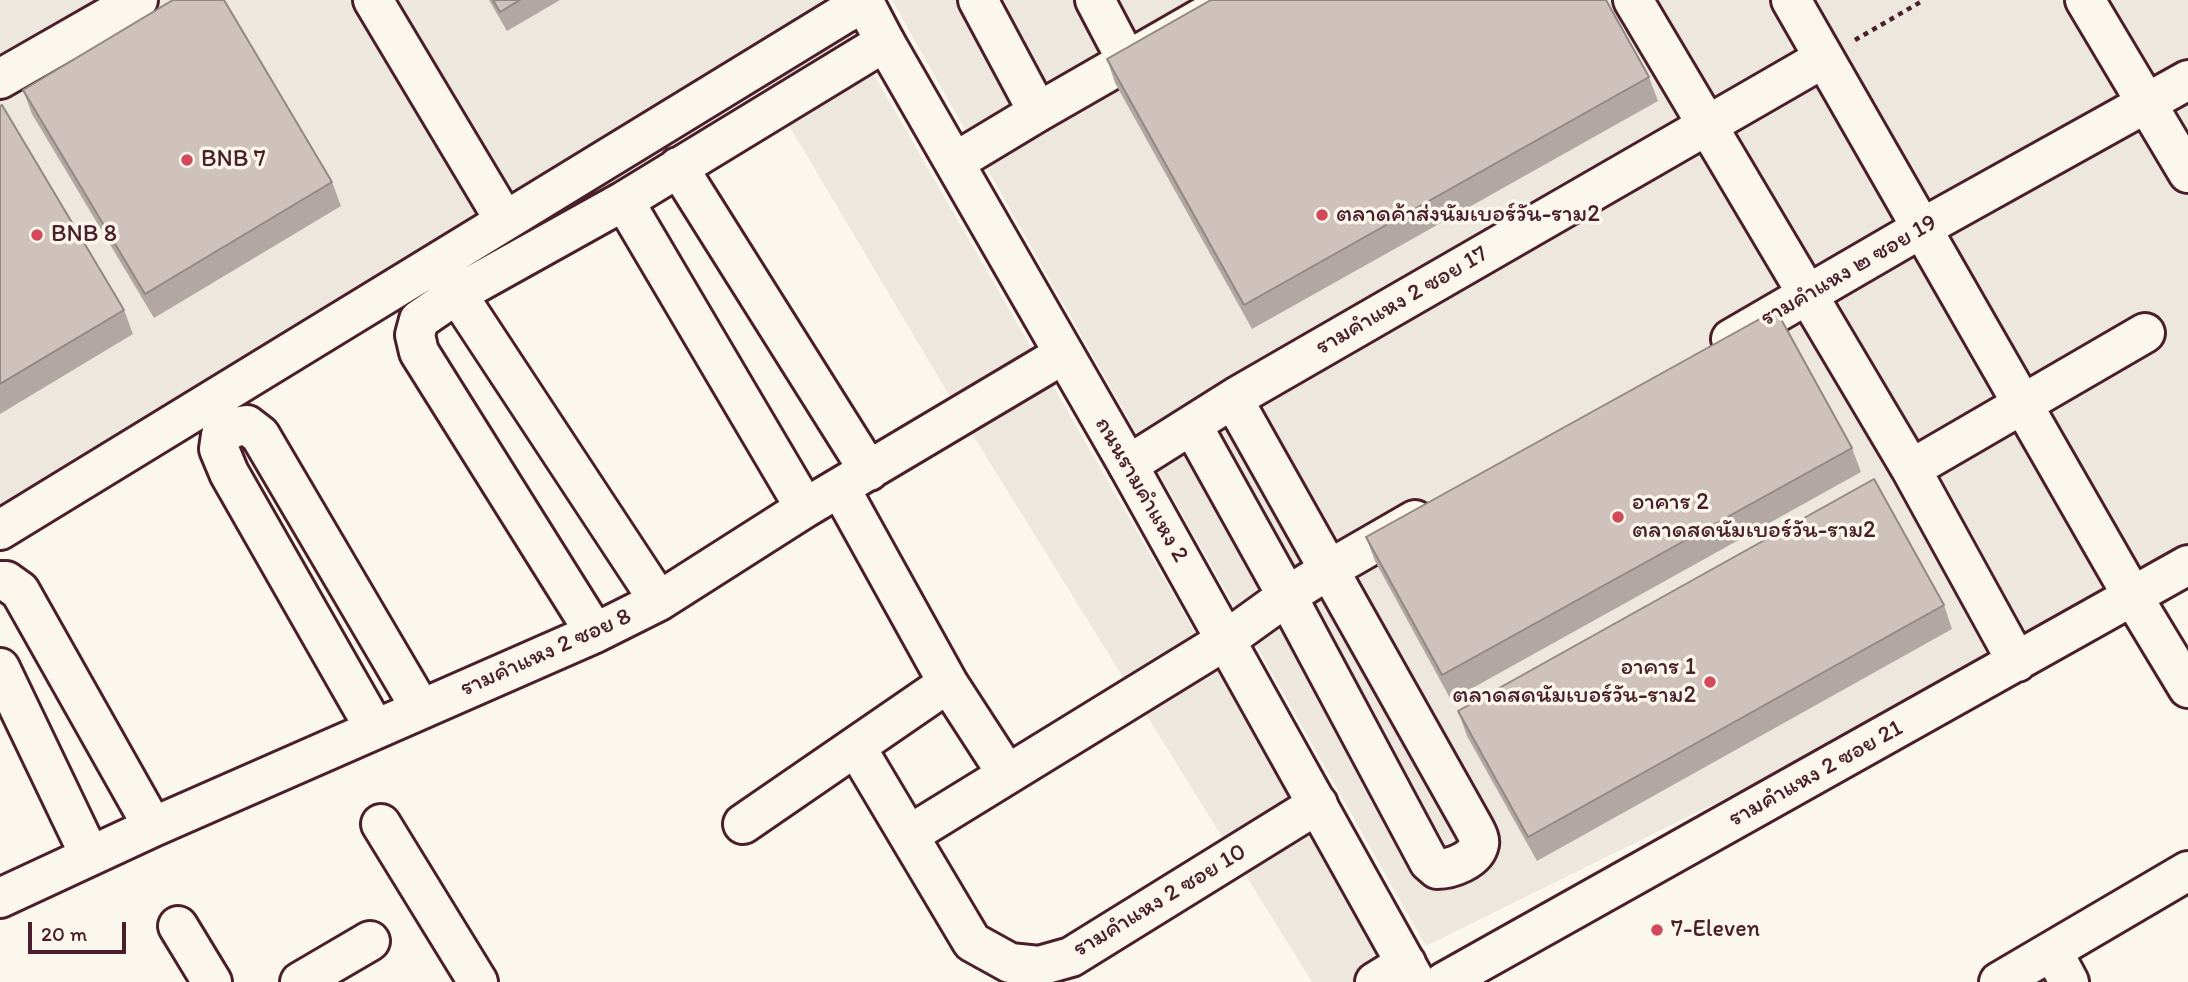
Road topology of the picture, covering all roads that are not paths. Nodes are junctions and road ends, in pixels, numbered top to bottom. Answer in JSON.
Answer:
{"nodes":[{"id":1,"x":138,"y":0,"type":"edge"},
{"id":2,"x":373,"y":0,"type":"edge"},
{"id":3,"x":978,"y":0,"type":"edge"},
{"id":4,"x":1095,"y":0,"type":"edge"},
{"id":5,"x":1233,"y":0,"type":"edge"},
{"id":6,"x":1633,"y":0,"type":"edge"},
{"id":7,"x":1791,"y":0,"type":"edge"},
{"id":8,"x":2085,"y":0,"type":"edge"},
{"id":9,"x":864,"y":2,"type":"edge"},
{"id":10,"x":885,"y":43,"type":"junction"},
{"id":11,"x":1824,"y":58,"type":"junction"},
{"id":12,"x":1127,"y":61,"type":"junction"},
{"id":13,"x":0,"y":79,"type":"edge"},
{"id":14,"x":2188,"y":80,"type":"edge"},
{"id":15,"x":2147,"y":103,"type":"junction"},
{"id":16,"x":1038,"y":112,"type":"junction"},
{"id":17,"x":1708,"y":125,"type":"junction"},
{"id":18,"x":955,"y":162,"type":"junction"},
{"id":19,"x":678,"y":167,"type":"junction"},
{"id":20,"x":2188,"y":173,"type":"edge"},
{"id":21,"x":624,"y":201,"type":"junction"},
{"id":22,"x":505,"y":221,"type":"junction"},
{"id":23,"x":1922,"y":228,"type":"junction"},
{"id":24,"x":457,"y":294,"type":"junction"},
{"id":25,"x":1808,"y":295,"type":"junction"},
{"id":26,"x":2145,"y":333,"type":"dead end"},
{"id":27,"x":1064,"y":354,"type":"junction"},
{"id":28,"x":1701,"y":356,"type":"edge"},
{"id":29,"x":1233,"y":400,"type":"junction"},
{"id":30,"x":2023,"y":404,"type":"junction"},
{"id":31,"x":1192,"y":425,"type":"junction"},
{"id":32,"x":1128,"y":465,"type":"junction"},
{"id":33,"x":1911,"y":469,"type":"junction"},
{"id":34,"x":855,"y":480,"type":"junction"},
{"id":35,"x":1450,"y":500,"type":"edge"},
{"id":36,"x":805,"y":508,"type":"junction"},
{"id":37,"x":0,"y":530,"type":"edge"},
{"id":38,"x":2188,"y":565,"type":"edge"},
{"id":39,"x":1330,"y":569,"type":"junction"},
{"id":40,"x":0,"y":581,"type":"edge"},
{"id":41,"x":1287,"y":596,"type":"junction"},
{"id":42,"x":2133,"y":597,"type":"junction"},
{"id":43,"x":659,"y":601,"type":"junction"},
{"id":44,"x":595,"y":633,"type":"junction"},
{"id":45,"x":1226,"y":640,"type":"junction"},
{"id":46,"x":2017,"y":662,"type":"junction"},
{"id":47,"x":0,"y":668,"type":"edge"},
{"id":48,"x":948,"y":683,"type":"junction"},
{"id":49,"x":2188,"y":688,"type":"edge"},
{"id":50,"x":421,"y":709,"type":"junction"},
{"id":51,"x":375,"y":729,"type":"junction"},
{"id":52,"x":856,"y":747,"type":"junction"},
{"id":53,"x":1007,"y":774,"type":"junction"},
{"id":54,"x":1318,"y":804,"type":"junction"},
{"id":55,"x":382,"y":824,"type":"dead end"},
{"id":56,"x":743,"y":824,"type":"dead end"},
{"id":57,"x":153,"y":827,"type":"junction"},
{"id":58,"x":909,"y":835,"type":"junction"},
{"id":59,"x":90,"y":856,"type":"junction"},
{"id":60,"x":2188,"y":871,"type":"edge"},
{"id":61,"x":0,"y":898,"type":"edge"},
{"id":62,"x":178,"y":926,"type":"dead end"},
{"id":63,"x":370,"y":941,"type":"dead end"},
{"id":64,"x":2061,"y":967,"type":"edge"},
{"id":65,"x":1399,"y":976,"type":"edge"},
{"id":66,"x":212,"y":982,"type":"edge"},
{"id":67,"x":300,"y":982,"type":"edge"},
{"id":68,"x":478,"y":982,"type":"edge"},
{"id":69,"x":1444,"y":982,"type":"edge"},
{"id":70,"x":1999,"y":982,"type":"edge"}],
"edges":[{"from":1,"to":13,"type":"street"},
{"from":2,"to":22,"type":"street"},
{"from":3,"to":16,"type":"street"},
{"from":4,"to":12,"type":"street"},
{"from":5,"to":12,"type":"street"},
{"from":6,"to":17,"type":"street"},
{"from":7,"to":11,"type":"street"},
{"from":8,"to":15,"type":"street"},
{"from":9,"to":10,"type":"street","name":"ถนนรามคำแหง 2"},
{"from":9,"to":22,"type":"street"},
{"from":10,"to":18,"type":"street","name":"ถนนรามคำแหง 2"},
{"from":10,"to":19,"type":"street"},
{"from":11,"to":17,"type":"street","name":"รามคำแหง 2 ซอย 17"},
{"from":11,"to":23,"type":"street"},
{"from":12,"to":16,"type":"street"},
{"from":14,"to":15,"type":"street","name":"รามคำแหง ๒ ซอย 19"},
{"from":15,"to":20,"type":"street"},
{"from":15,"to":23,"type":"street","name":"รามคำแหง ๒ ซอย 19"},
{"from":16,"to":18,"type":"street"},
{"from":17,"to":25,"type":"street"},
{"from":17,"to":29,"type":"street","name":"รามคำแหง 2 ซอย 17"},
{"from":18,"to":27,"type":"street","name":"ถนนรามคำแหง 2"},
{"from":19,"to":21,"type":"street"},
{"from":19,"to":34,"type":"street"},
{"from":21,"to":24,"type":"street"},
{"from":21,"to":36,"type":"street"},
{"from":22,"to":37,"type":"street"},
{"from":23,"to":25,"type":"street","name":"รามคำแหง ๒ ซอย 19"},
{"from":23,"to":30,"type":"street"},
{"from":24,"to":43,"type":"street"},
{"from":24,"to":44,"type":"street"},
{"from":25,"to":28,"type":"street","name":"รามคำแหง ๒ ซอย 19"},
{"from":25,"to":33,"type":"street"},
{"from":26,"to":30,"type":"street"},
{"from":27,"to":32,"type":"street","name":"ถนนรามคำแหง 2"},
{"from":27,"to":34,"type":"street","name":"รามคำแหง 2 ซอย 8"},
{"from":29,"to":31,"type":"street","name":"รามคำแหง 2 ซอย 17"},
{"from":29,"to":39,"type":"street"},
{"from":30,"to":33,"type":"street"},
{"from":30,"to":42,"type":"street"},
{"from":31,"to":32,"type":"street","name":"รามคำแหง 2 ซอย 17"},
{"from":31,"to":41,"type":"street"},
{"from":32,"to":45,"type":"street","name":"ถนนรามคำแหง 2"},
{"from":33,"to":46,"type":"street"},
{"from":34,"to":36,"type":"street","name":"รามคำแหง 2 ซอย 8"},
{"from":34,"to":48,"type":"street"},
{"from":35,"to":39,"type":"street"},
{"from":36,"to":43,"type":"street","name":"รามคำแหง 2 ซอย 8"},
{"from":38,"to":42,"type":"street","name":"รามคำแหง 2 ซอย 21"},
{"from":39,"to":41,"type":"street"},
{"from":39,"to":41,"type":"street"},
{"from":40,"to":57,"type":"street"},
{"from":41,"to":45,"type":"street"},
{"from":42,"to":46,"type":"street","name":"รามคำแหง 2 ซอย 21"},
{"from":42,"to":49,"type":"street"},
{"from":43,"to":44,"type":"street","name":"รามคำแหง 2 ซอย 8"},
{"from":44,"to":50,"type":"street","name":"รามคำแหง 2 ซอย 8"},
{"from":45,"to":53,"type":"street"},
{"from":45,"to":54,"type":"street","name":"ถนนรามคำแหง 2"},
{"from":46,"to":69,"type":"street","name":"รามคำแหง 2 ซอย 21"},
{"from":47,"to":59,"type":"street"},
{"from":48,"to":52,"type":"street"},
{"from":48,"to":53,"type":"street"},
{"from":50,"to":51,"type":"street","name":"รามคำแหง 2 ซอย 8"},
{"from":50,"to":51,"type":"street"},
{"from":51,"to":57,"type":"street","name":"รามคำแหง 2 ซอย 8"},
{"from":52,"to":56,"type":"street"},
{"from":52,"to":58,"type":"street","name":"รามคำแหง 2 ซอย 10"},
{"from":53,"to":58,"type":"street"},
{"from":54,"to":58,"type":"street","name":"รามคำแหง 2 ซอย 10"},
{"from":54,"to":65,"type":"street","name":"ถนนรามคำแหง 2"},
{"from":55,"to":68,"type":"street"},
{"from":57,"to":59,"type":"street","name":"รามคำแหง 2 ซอย 8"},
{"from":59,"to":61,"type":"street","name":"รามคำแหง 2 ซอย 8"},
{"from":60,"to":64,"type":"street"},
{"from":62,"to":66,"type":"street"},
{"from":63,"to":67,"type":"street"},
{"from":64,"to":70,"type":"street"}]}
